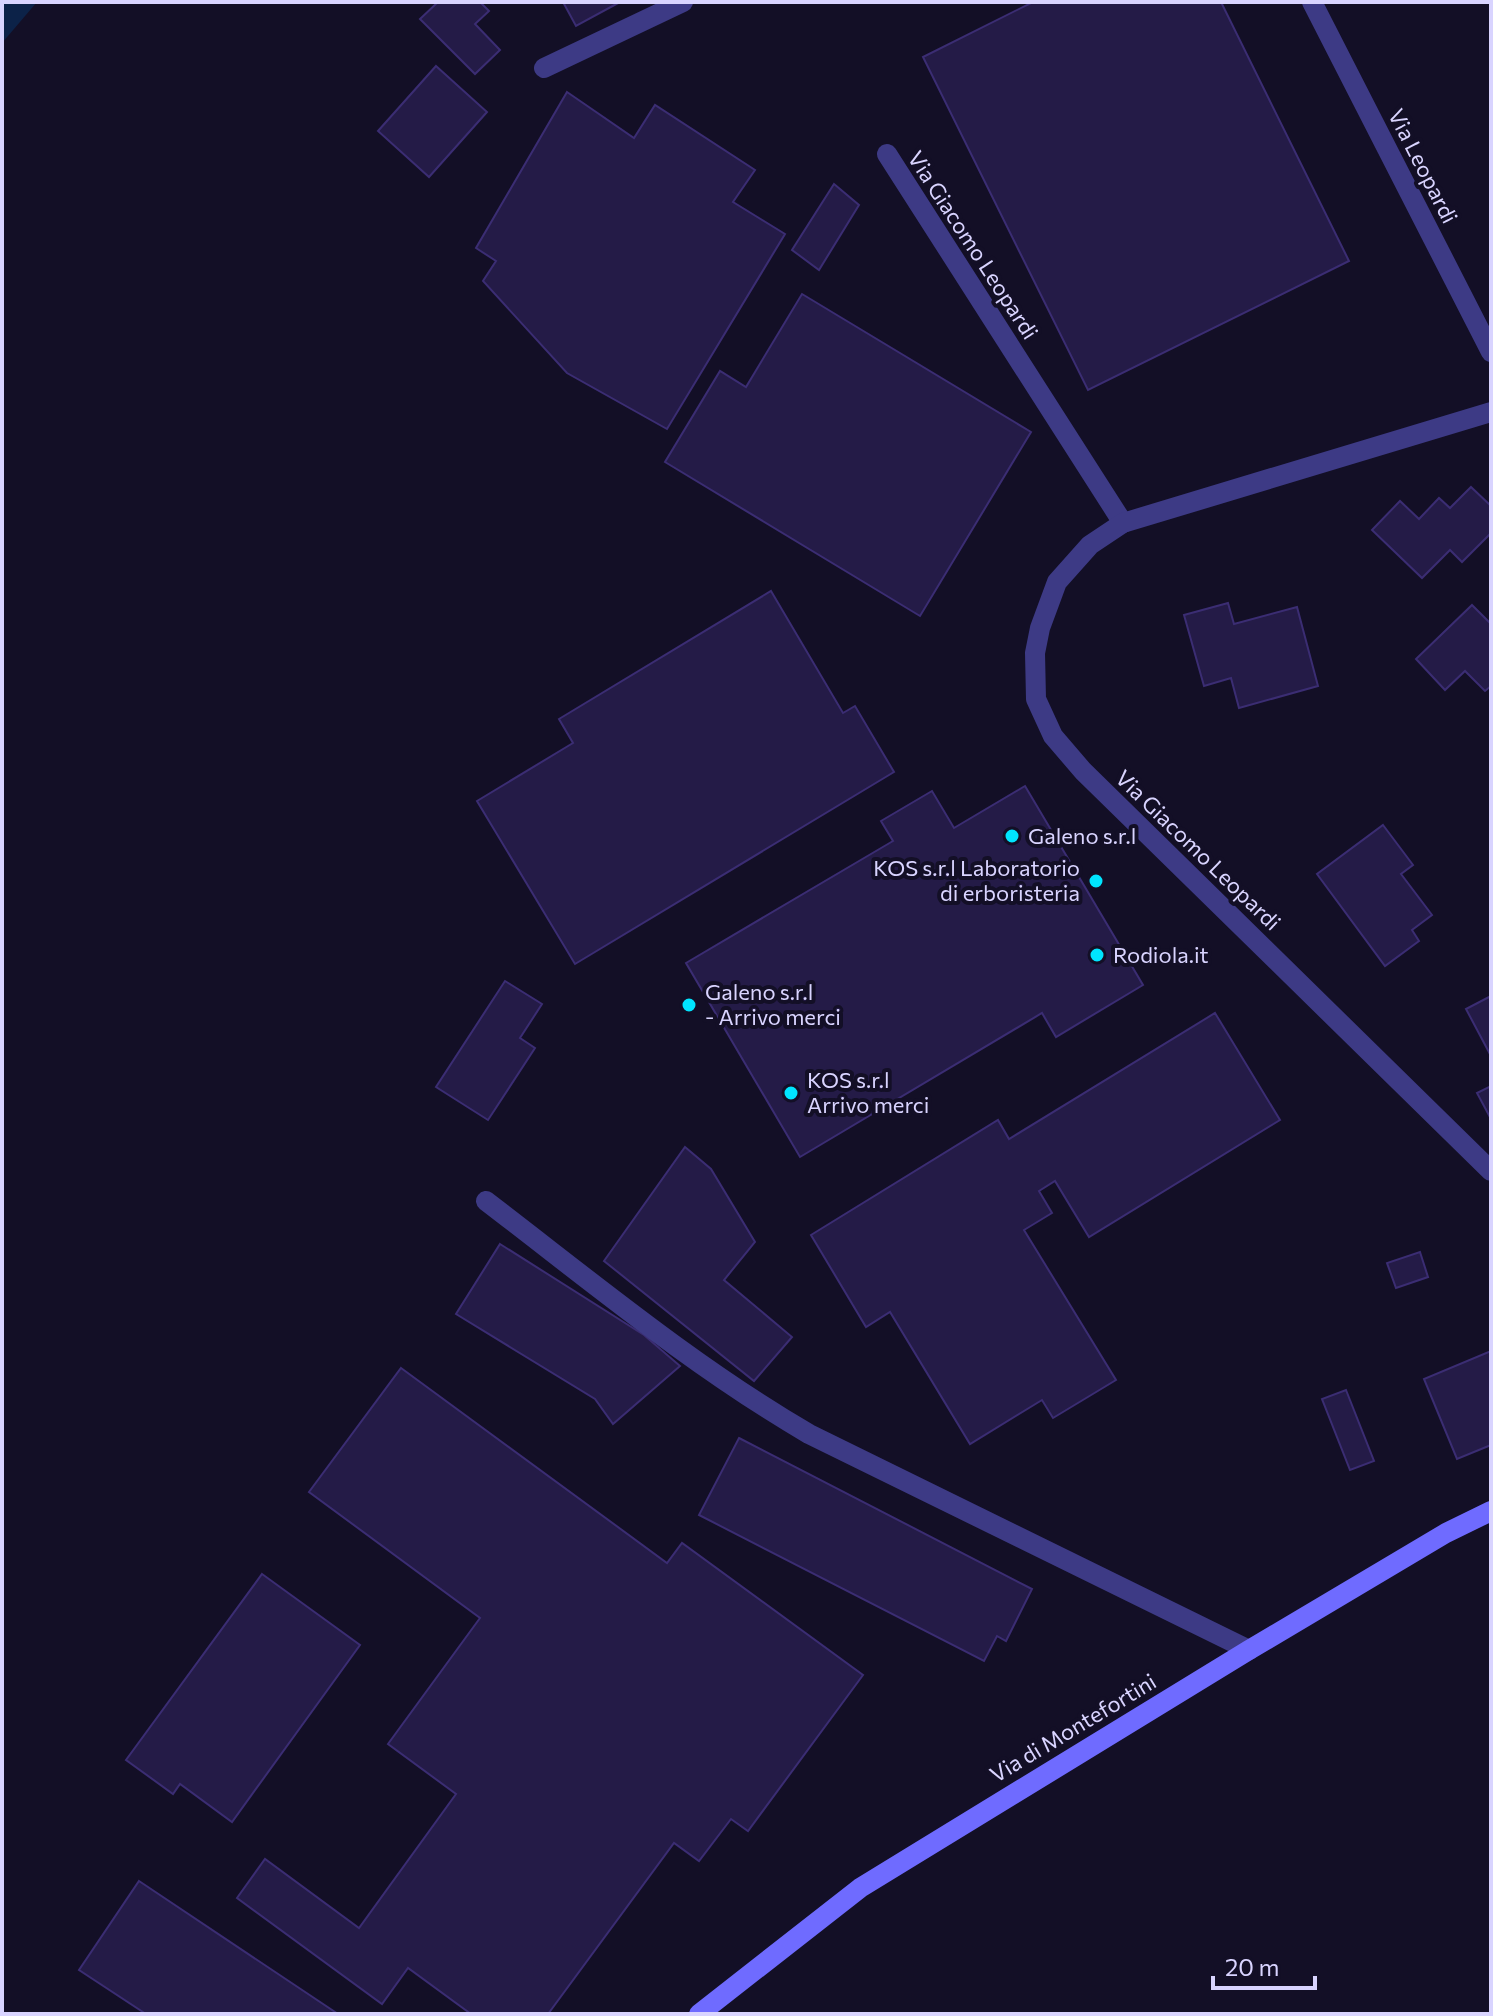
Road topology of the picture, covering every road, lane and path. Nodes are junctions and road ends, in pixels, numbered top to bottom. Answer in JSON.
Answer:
{"nodes":[{"id":1,"x":683,"y":2,"type":"edge"},
{"id":2,"x":1312,"y":2,"type":"edge"},
{"id":3,"x":544,"y":68,"type":"dead end"},
{"id":4,"x":887,"y":154,"type":"dead end"},
{"id":5,"x":1491,"y":352,"type":"edge"},
{"id":6,"x":1491,"y":412,"type":"edge"},
{"id":7,"x":1123,"y":523,"type":"junction"},
{"id":8,"x":1491,"y":1171,"type":"edge"},
{"id":9,"x":486,"y":1201,"type":"dead end"},
{"id":10,"x":1491,"y":1511,"type":"edge"},
{"id":11,"x":1249,"y":1650,"type":"junction"},
{"id":12,"x":699,"y":2014,"type":"edge"}],
"edges":[{"from":1,"to":3,"type":"street"},
{"from":2,"to":5,"type":"street","name":"Via Leopardi"},
{"from":4,"to":7,"type":"street","name":"Via Giacomo Leopardi"},
{"from":6,"to":7,"type":"street","name":"Via Giacomo Leopardi"},
{"from":7,"to":8,"type":"street","name":"Via Giacomo Leopardi"},
{"from":9,"to":11,"type":"street"},
{"from":10,"to":11,"type":"main road","name":"Via di Montefortini"},
{"from":11,"to":12,"type":"main road","name":"Via di Montefortini"}]}
